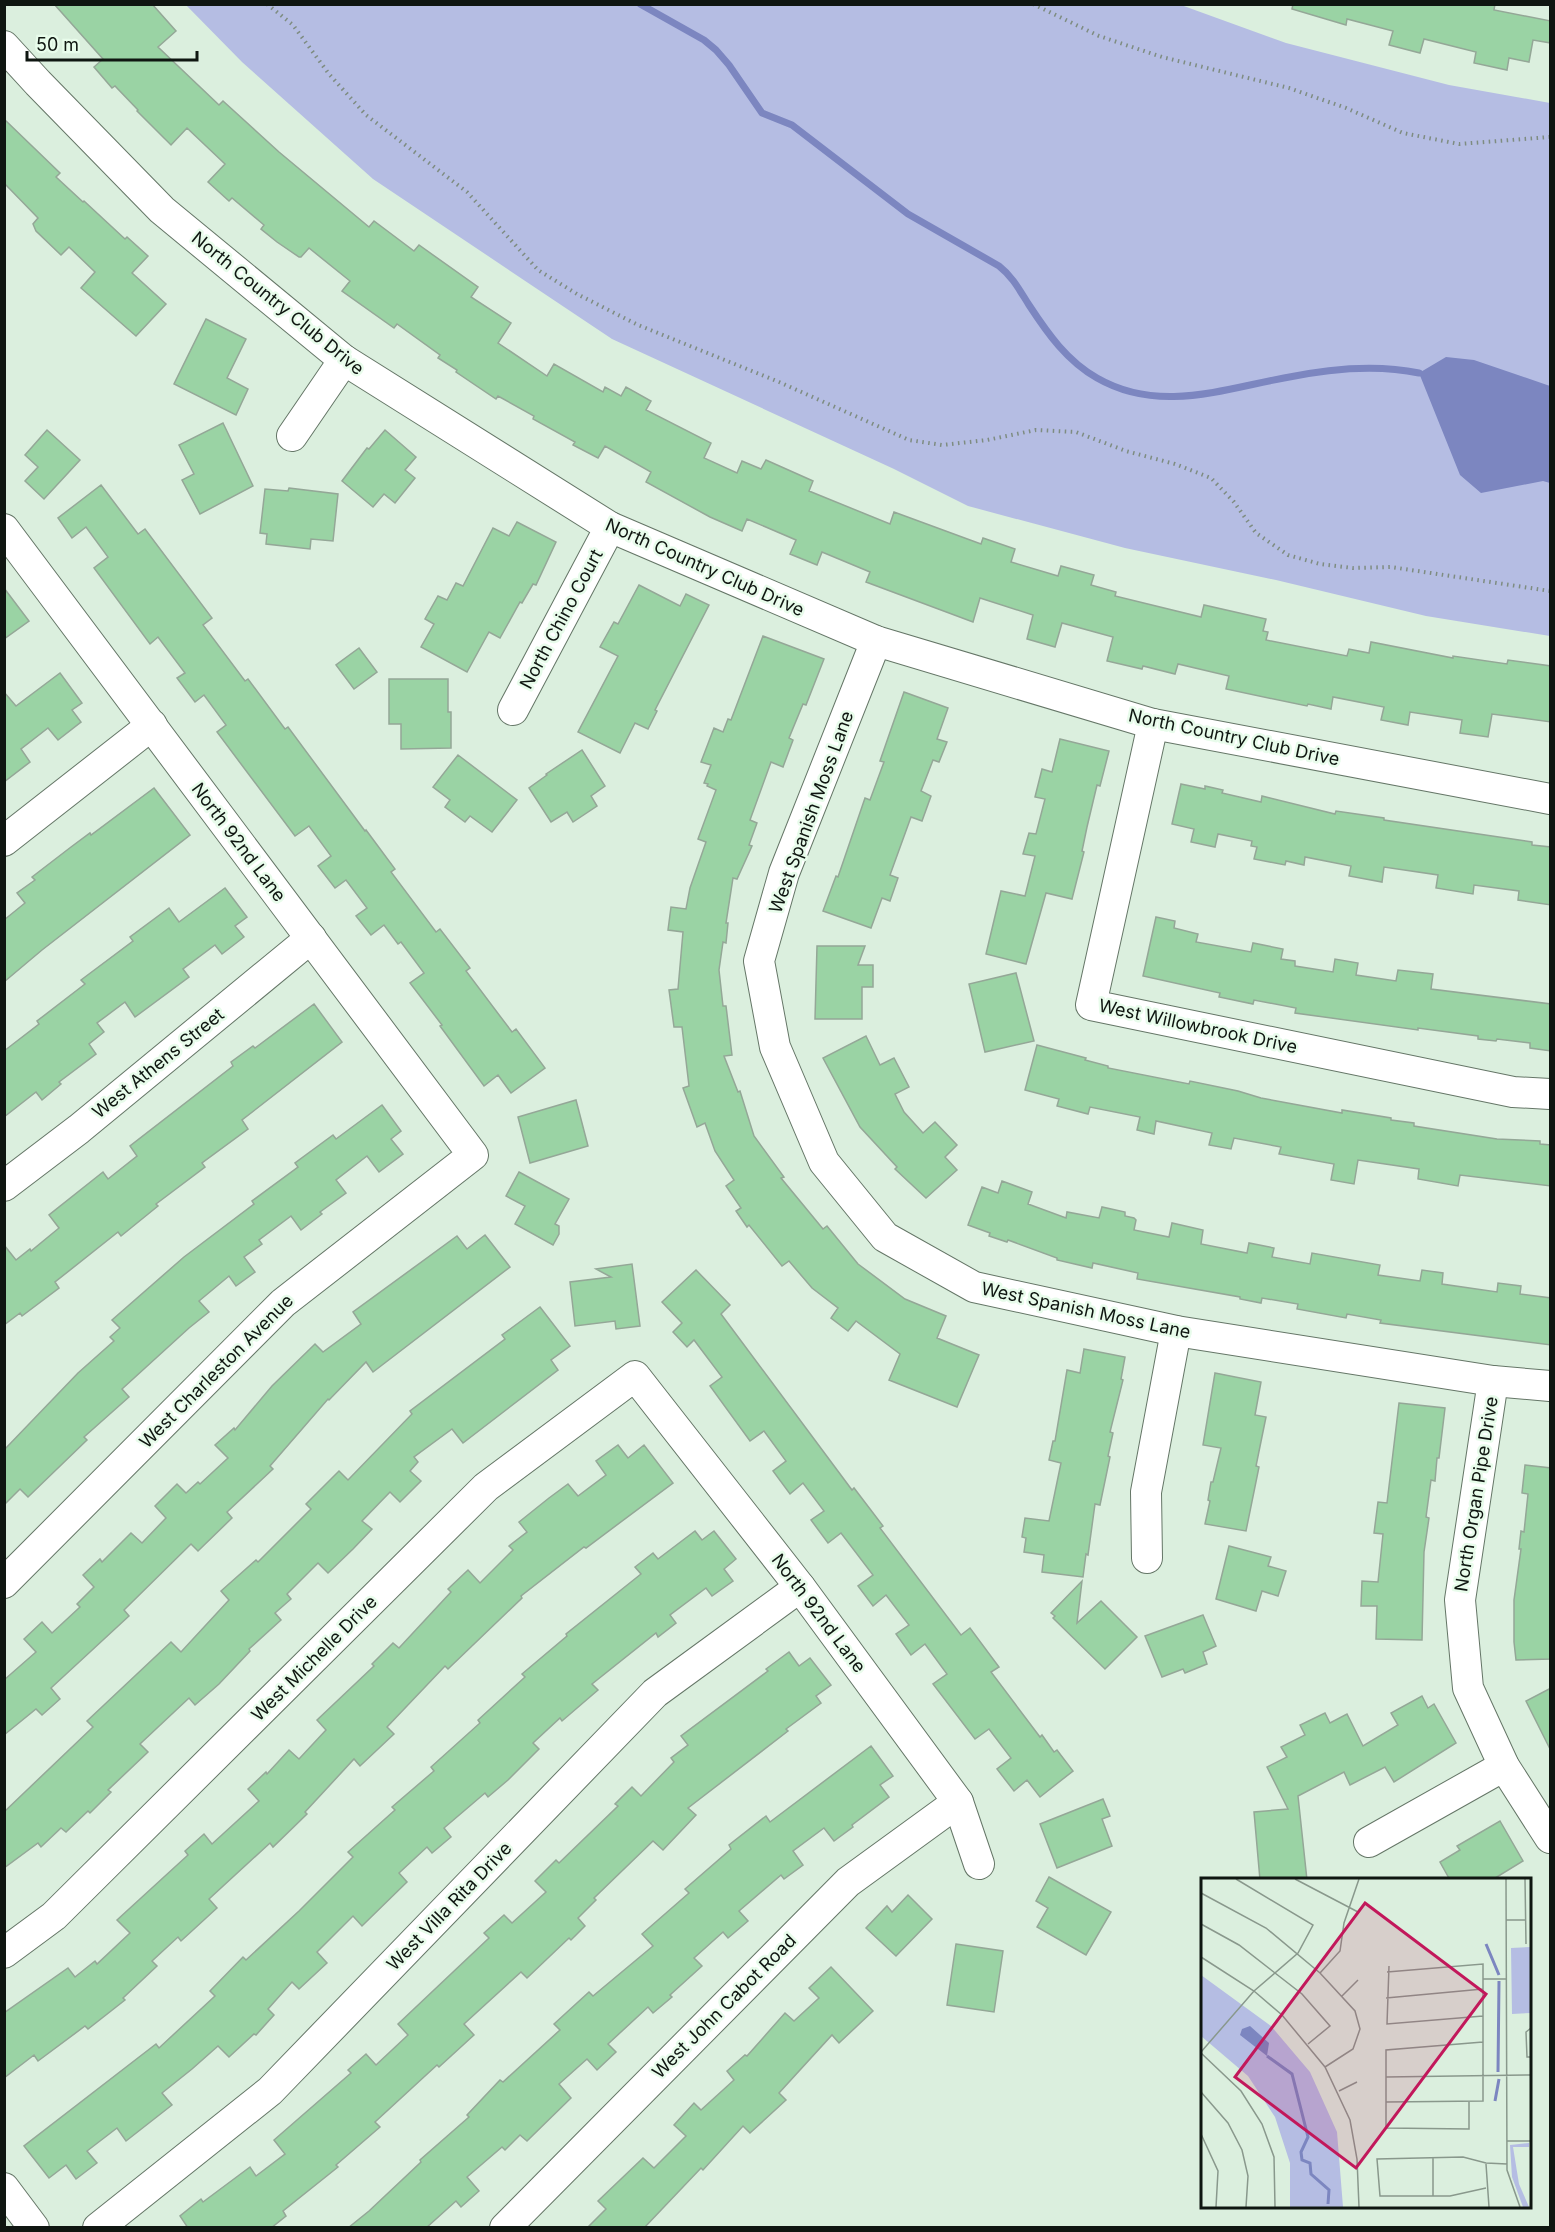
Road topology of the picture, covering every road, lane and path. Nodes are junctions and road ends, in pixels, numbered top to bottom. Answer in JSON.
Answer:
{"nodes":[{"id":1,"x":267,"y":4,"type":"edge"},
{"id":2,"x":1033,"y":4,"type":"edge"},
{"id":3,"x":4,"y":46,"type":"edge"},
{"id":4,"x":1551,"y":137,"type":"edge"},
{"id":5,"x":344,"y":360,"type":"junction"},
{"id":6,"x":292,"y":436,"type":"dead end"},
{"id":7,"x":610,"y":527,"type":"junction"},
{"id":8,"x":4,"y":529,"type":"edge"},
{"id":9,"x":1551,"y":591,"type":"edge"},
{"id":10,"x":876,"y":641,"type":"junction"},
{"id":11,"x":513,"y":710,"type":"dead end"},
{"id":12,"x":1153,"y":724,"type":"junction"},
{"id":13,"x":152,"y":725,"type":"junction"},
{"id":14,"x":1551,"y":799,"type":"edge"},
{"id":15,"x":4,"y":841,"type":"edge"},
{"id":16,"x":310,"y":938,"type":"junction"},
{"id":17,"x":1551,"y":1095,"type":"edge"},
{"id":18,"x":473,"y":1155,"type":"joint"},
{"id":19,"x":4,"y":1186,"type":"edge"},
{"id":20,"x":1176,"y":1331,"type":"junction"},
{"id":21,"x":635,"y":1376,"type":"joint"},
{"id":22,"x":1493,"y":1381,"type":"junction"},
{"id":23,"x":1551,"y":1386,"type":"edge"},
{"id":24,"x":1147,"y":1558,"type":"dead end"},
{"id":25,"x":4,"y":1583,"type":"edge"},
{"id":26,"x":800,"y":1587,"type":"junction"},
{"id":27,"x":1504,"y":1766,"type":"junction"},
{"id":28,"x":958,"y":1802,"type":"junction"},
{"id":29,"x":1551,"y":1838,"type":"edge"},
{"id":30,"x":1369,"y":1842,"type":"dead end"},
{"id":31,"x":979,"y":1864,"type":"dead end"},
{"id":32,"x":4,"y":1953,"type":"edge"},
{"id":33,"x":4,"y":2188,"type":"edge"},
{"id":34,"x":33,"y":2228,"type":"edge"},
{"id":35,"x":98,"y":2228,"type":"edge"},
{"id":36,"x":505,"y":2228,"type":"edge"}],
"edges":[{"from":1,"to":9,"type":"path"},
{"from":2,"to":4,"type":"path"},
{"from":3,"to":5,"type":"street","name":"North Country Club Drive"},
{"from":5,"to":6,"type":"street"},
{"from":5,"to":7,"type":"street","name":"North Country Club Drive"},
{"from":7,"to":10,"type":"street","name":"North Country Club Drive"},
{"from":7,"to":11,"type":"street","name":"North Chino Court"},
{"from":8,"to":13,"type":"street","name":"North 92nd Lane"},
{"from":10,"to":12,"type":"street","name":"North Country Club Drive"},
{"from":10,"to":20,"type":"street","name":"West Spanish Moss Lane"},
{"from":12,"to":14,"type":"street","name":"North Country Club Drive"},
{"from":12,"to":17,"type":"street","name":"West Willowbrook Drive"},
{"from":13,"to":15,"type":"street"},
{"from":13,"to":16,"type":"street","name":"North 92nd Lane"},
{"from":16,"to":18,"type":"street","name":"North 92nd Lane"},
{"from":16,"to":19,"type":"street","name":"West Athens Street"},
{"from":18,"to":25,"type":"street","name":"West Charleston Avenue"},
{"from":20,"to":22,"type":"street","name":"West Spanish Moss Lane"},
{"from":20,"to":24,"type":"street"},
{"from":21,"to":26,"type":"street","name":"North 92nd Lane"},
{"from":21,"to":32,"type":"street","name":"West Michelle Drive"},
{"from":22,"to":23,"type":"street","name":"West Spanish Moss Lane"},
{"from":22,"to":27,"type":"street","name":"North Organ Pipe Drive"},
{"from":26,"to":28,"type":"street","name":"North 92nd Lane"},
{"from":26,"to":35,"type":"street","name":"West Villa Rita Drive"},
{"from":27,"to":29,"type":"street","name":"North Organ Pipe Drive"},
{"from":27,"to":30,"type":"street"},
{"from":28,"to":31,"type":"street","name":"North 92nd Lane"},
{"from":28,"to":36,"type":"street","name":"West John Cabot Road"},
{"from":33,"to":34,"type":"street"}]}
